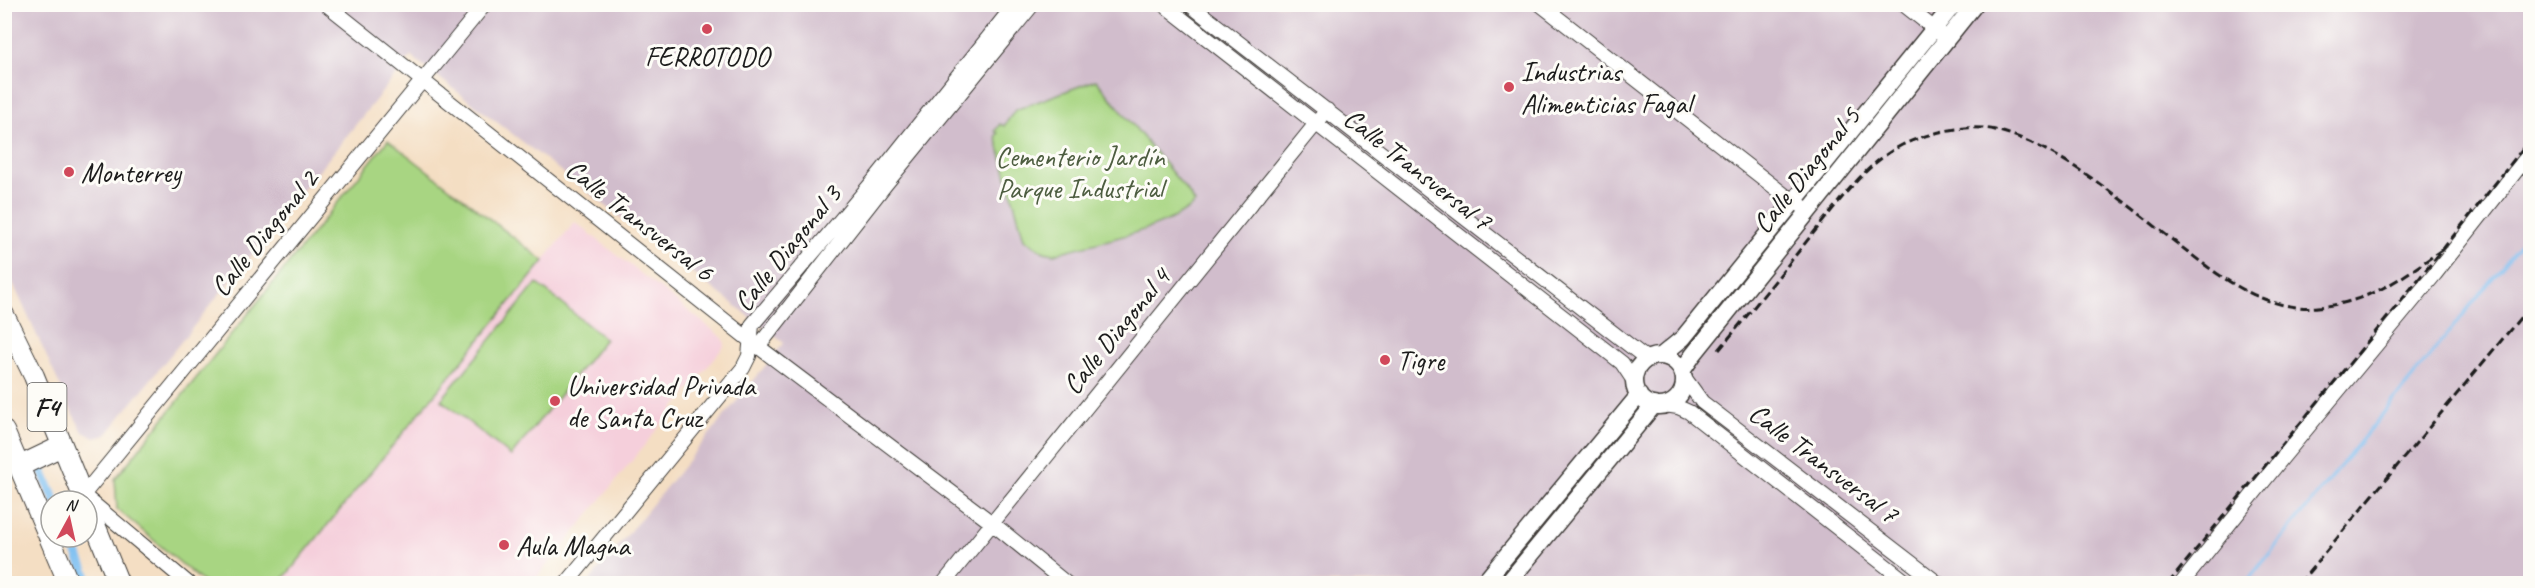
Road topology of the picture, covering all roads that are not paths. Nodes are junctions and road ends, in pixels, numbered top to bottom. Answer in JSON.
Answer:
{"nodes":[{"id":1,"x":326,"y":4,"type":"edge"},
{"id":2,"x":485,"y":4,"type":"edge"},
{"id":3,"x":1015,"y":4,"type":"edge"},
{"id":4,"x":1033,"y":4,"type":"edge"},
{"id":5,"x":1163,"y":4,"type":"edge"},
{"id":6,"x":1189,"y":4,"type":"edge"},
{"id":7,"x":1540,"y":4,"type":"edge"},
{"id":8,"x":1903,"y":4,"type":"edge"},
{"id":9,"x":1954,"y":4,"type":"edge"},
{"id":10,"x":1975,"y":4,"type":"edge"},
{"id":11,"x":1941,"y":34,"type":"junction"},
{"id":12,"x":422,"y":83,"type":"junction"},
{"id":13,"x":1328,"y":110,"type":"junction"},
{"id":14,"x":1317,"y":123,"type":"junction"},
{"id":15,"x":2530,"y":153,"type":"edge"},
{"id":16,"x":1801,"y":206,"type":"junction"},
{"id":17,"x":1542,"y":279,"type":"junction"},
{"id":18,"x":1532,"y":291,"type":"junction"},
{"id":19,"x":4,"y":315,"type":"edge"},
{"id":20,"x":755,"y":345,"type":"junction"},
{"id":21,"x":1654,"y":358,"type":"junction"},
{"id":22,"x":1683,"y":374,"type":"junction"},
{"id":23,"x":1636,"y":388,"type":"junction"},
{"id":24,"x":1660,"y":405,"type":"junction"},
{"id":25,"x":4,"y":431,"type":"edge"},
{"id":26,"x":40,"y":456,"type":"junction"},
{"id":27,"x":1784,"y":463,"type":"junction"},
{"id":28,"x":1773,"y":477,"type":"junction"},
{"id":29,"x":74,"y":489,"type":"edge"},
{"id":30,"x":94,"y":489,"type":"edge"},
{"id":31,"x":99,"y":511,"type":"edge"},
{"id":32,"x":992,"y":523,"type":"junction"},
{"id":33,"x":99,"y":535,"type":"edge"},
{"id":34,"x":1917,"y":566,"type":"junction"},
{"id":35,"x":1907,"y":582,"type":"edge"},
{"id":36,"x":69,"y":584,"type":"edge"},
{"id":37,"x":119,"y":584,"type":"edge"},
{"id":38,"x":189,"y":584,"type":"edge"},
{"id":39,"x":566,"y":584,"type":"edge"},
{"id":40,"x":943,"y":584,"type":"edge"},
{"id":41,"x":1067,"y":584,"type":"edge"},
{"id":42,"x":1483,"y":584,"type":"edge"},
{"id":43,"x":1507,"y":584,"type":"edge"},
{"id":44,"x":1939,"y":584,"type":"edge"},
{"id":45,"x":2181,"y":584,"type":"edge"}],
"edges":[{"from":1,"to":12,"type":"street","name":"Calle Transversal 6"},
{"from":2,"to":12,"type":"street","name":"Calle Diagonal 2"},
{"from":3,"to":20,"type":"street","name":"Calle Diagonal 3"},
{"from":4,"to":20,"type":"street"},
{"from":5,"to":14,"type":"street","name":"Calle Transversal 7"},
{"from":6,"to":13,"type":"street","name":"Calle Transversal 7"},
{"from":7,"to":16,"type":"street"},
{"from":8,"to":11,"type":"street"},
{"from":9,"to":11,"type":"main road","name":"Calle Diagonal 5"},
{"from":10,"to":11,"type":"main road","name":"Calle Diagonal 5"},
{"from":11,"to":16,"type":"main road","name":"Calle Diagonal 5"},
{"from":12,"to":20,"type":"street","name":"Calle Transversal 6"},
{"from":12,"to":30,"type":"street","name":"Calle Diagonal 2"},
{"from":13,"to":14,"type":"street","name":"Calle Diagonal 4"},
{"from":13,"to":17,"type":"street","name":"Calle Transversal 7"},
{"from":14,"to":18,"type":"street","name":"Calle Transversal 7"},
{"from":14,"to":32,"type":"street","name":"Calle Diagonal 4"},
{"from":15,"to":45,"type":"street"},
{"from":16,"to":21,"type":"main road","name":"Calle Diagonal 5"},
{"from":16,"to":22,"type":"main road","name":"Calle Diagonal 5"},
{"from":17,"to":18,"type":"street"},
{"from":17,"to":21,"type":"street","name":"Calle Transversal 7"},
{"from":18,"to":23,"type":"street","name":"Calle Transversal 7"},
{"from":19,"to":26,"type":"highway","number":"F4"},
{"from":20,"to":32,"type":"street","name":"Calle Transversal 6"},
{"from":20,"to":39,"type":"street","name":"Calle Diagonal 3"},
{"from":21,"to":22,"type":"main road"},
{"from":21,"to":23,"type":"main road"},
{"from":22,"to":24,"type":"main road"},
{"from":22,"to":27,"type":"street","name":"Calle Transversal 7"},
{"from":23,"to":24,"type":"main road"},
{"from":23,"to":42,"type":"main road"},
{"from":24,"to":28,"type":"street","name":"Calle Transversal 7"},
{"from":24,"to":43,"type":"main road"},
{"from":25,"to":26,"type":"highway","number":"F4"},
{"from":26,"to":29,"type":"highway","number":"F4"},
{"from":26,"to":36,"type":"highway","number":"F4"},
{"from":27,"to":28,"type":"street"},
{"from":27,"to":34,"type":"street","name":"Calle Transversal 7"},
{"from":28,"to":35,"type":"street","name":"Calle Transversal 7"},
{"from":31,"to":38,"type":"street"},
{"from":32,"to":40,"type":"street","name":"Calle Diagonal 4"},
{"from":32,"to":41,"type":"street","name":"Calle Transversal 6"},
{"from":33,"to":37,"type":"highway","number":"F4"},
{"from":34,"to":35,"type":"street"},
{"from":34,"to":44,"type":"street","name":"Calle Transversal 7"}]}
